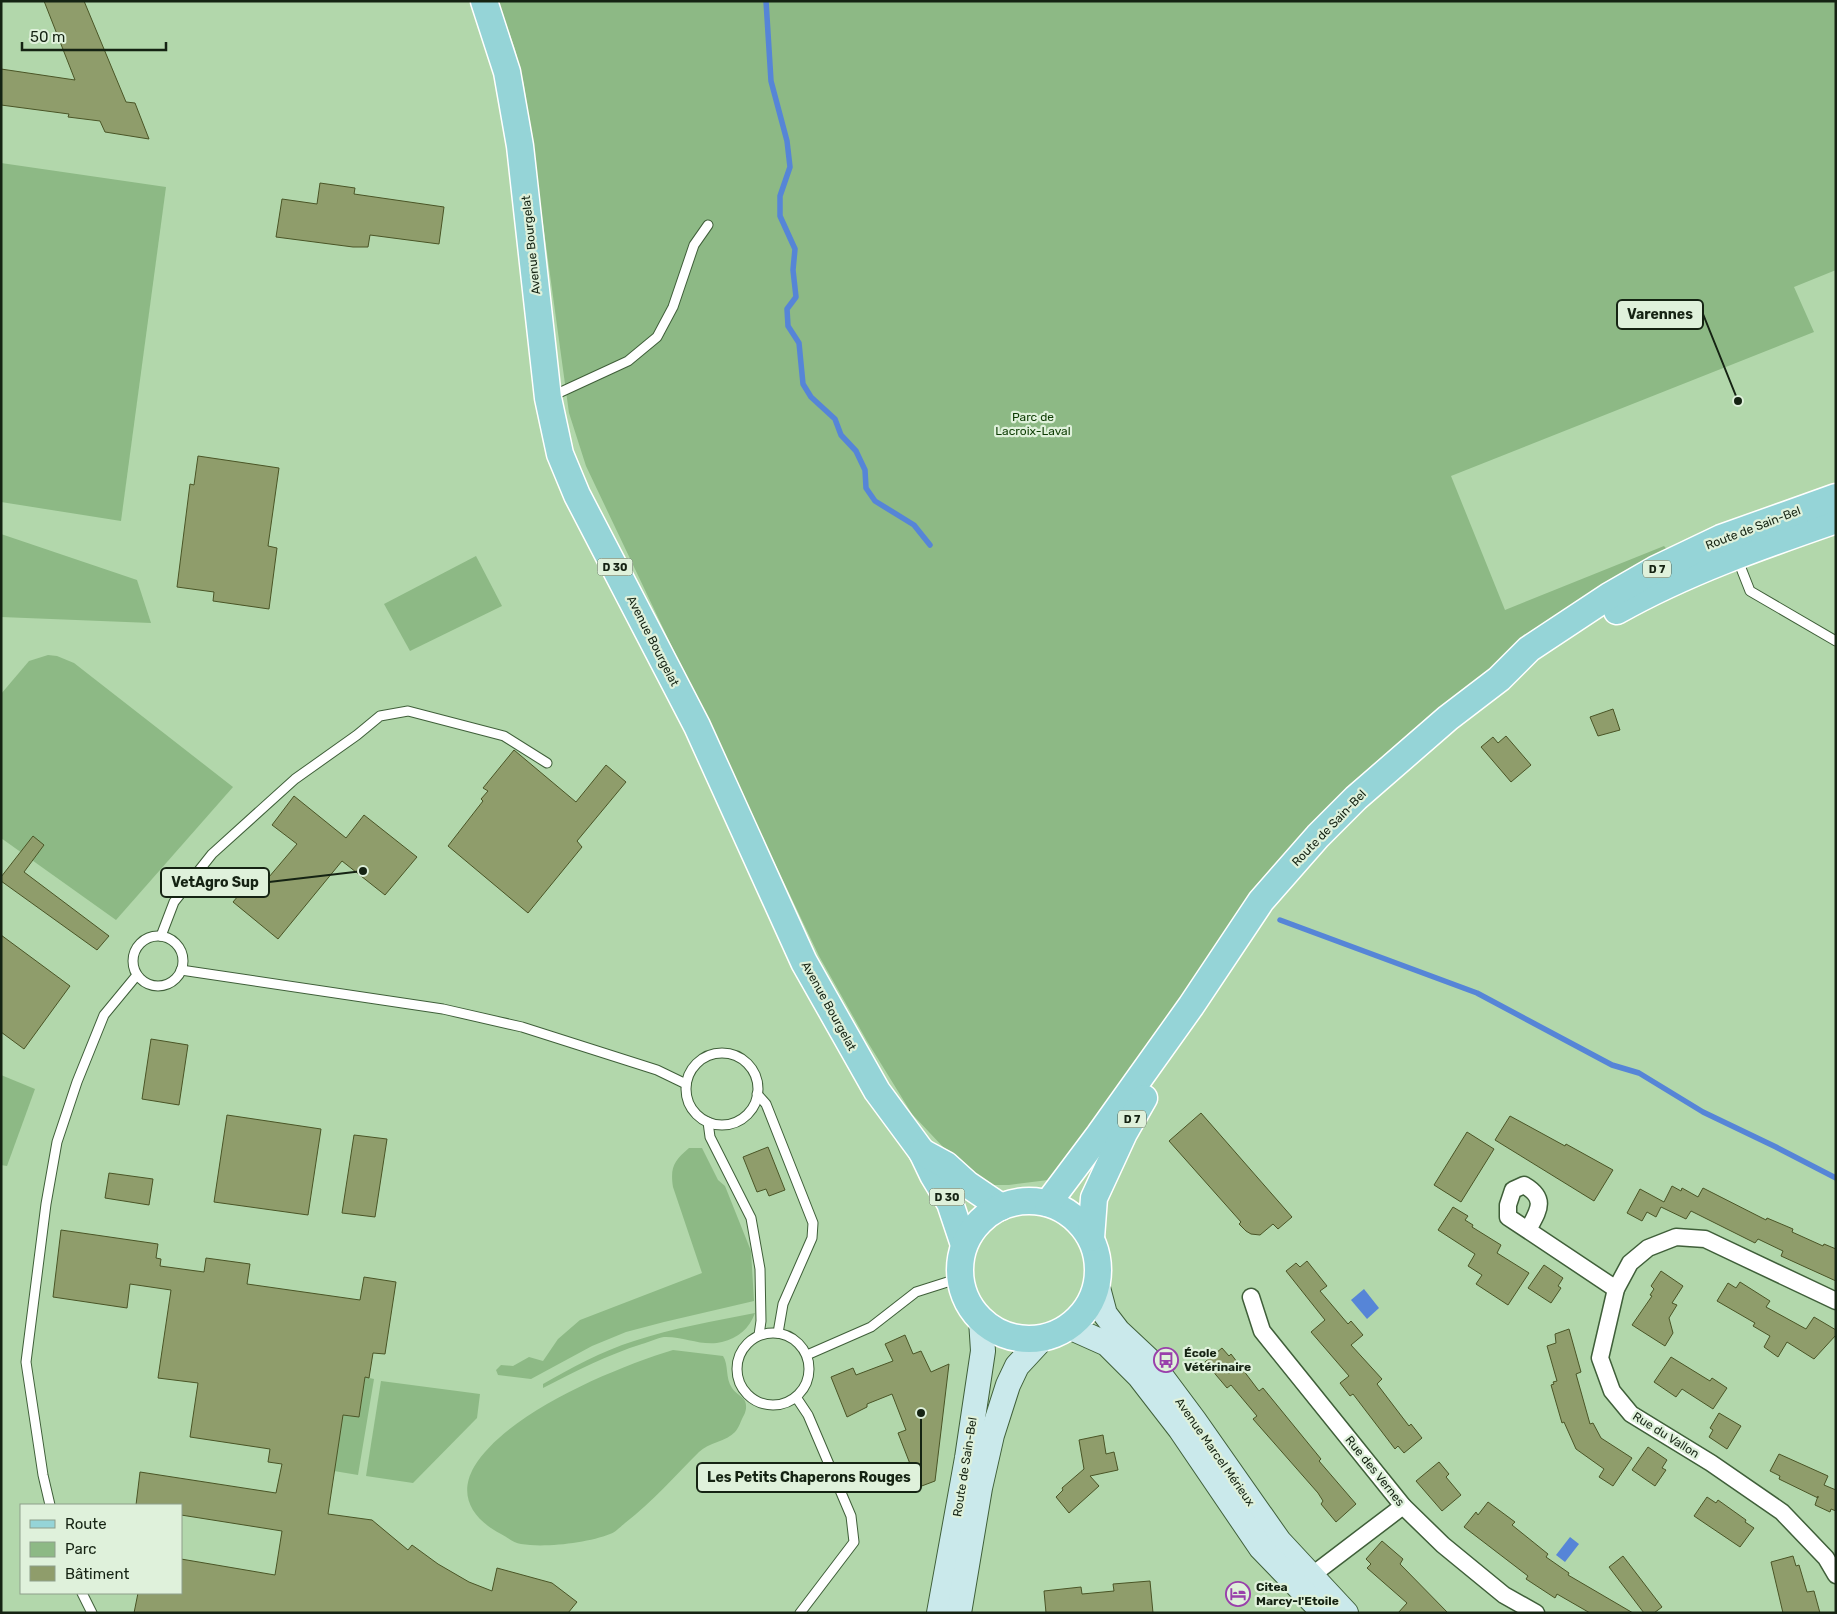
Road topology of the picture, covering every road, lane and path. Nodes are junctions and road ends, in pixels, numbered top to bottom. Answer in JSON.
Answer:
{"nodes":[{"id":1,"x":484,"y":1,"type":"edge"},
{"id":2,"x":708,"y":225,"type":"dead end"},
{"id":3,"x":548,"y":398,"type":"junction"},
{"id":4,"x":1836,"y":497,"type":"edge"},
{"id":5,"x":1836,"y":520,"type":"edge"},
{"id":6,"x":1736,"y":555,"type":"junction"},
{"id":7,"x":1836,"y":640,"type":"edge"},
{"id":8,"x":1499,"y":679,"type":"junction"},
{"id":9,"x":547,"y":763,"type":"dead end"},
{"id":10,"x":161,"y":936,"type":"junction"},
{"id":11,"x":181,"y":970,"type":"junction"},
{"id":12,"x":137,"y":975,"type":"junction"},
{"id":13,"x":1191,"y":1006,"type":"junction"},
{"id":14,"x":686,"y":1084,"type":"junction"},
{"id":15,"x":757,"y":1094,"type":"junction"},
{"id":16,"x":708,"y":1122,"type":"junction"},
{"id":17,"x":922,"y":1152,"type":"junction"},
{"id":18,"x":1048,"y":1203,"type":"junction"},
{"id":19,"x":1001,"y":1206,"type":"junction"},
{"id":20,"x":1528,"y":1230,"type":"dead end"},
{"id":21,"x":1091,"y":1238,"type":"junction"},
{"id":22,"x":964,"y":1245,"type":"junction"},
{"id":23,"x":960,"y":1278,"type":"junction"},
{"id":24,"x":1097,"y":1284,"type":"junction"},
{"id":25,"x":1616,"y":1289,"type":"junction"},
{"id":26,"x":1252,"y":1297,"type":"dead end"},
{"id":27,"x":1836,"y":1301,"type":"edge"},
{"id":28,"x":981,"y":1320,"type":"junction"},
{"id":29,"x":1069,"y":1327,"type":"junction"},
{"id":30,"x":778,"y":1333,"type":"junction"},
{"id":31,"x":760,"y":1335,"type":"junction"},
{"id":32,"x":1042,"y":1339,"type":"junction"},
{"id":33,"x":807,"y":1355,"type":"junction"},
{"id":34,"x":796,"y":1397,"type":"junction"},
{"id":35,"x":50,"y":1504,"type":"edge"},
{"id":36,"x":1403,"y":1506,"type":"junction"},
{"id":37,"x":1836,"y":1575,"type":"edge"},
{"id":38,"x":1311,"y":1576,"type":"junction"},
{"id":39,"x":82,"y":1594,"type":"edge"},
{"id":40,"x":92,"y":1613,"type":"edge"},
{"id":41,"x":800,"y":1613,"type":"edge"},
{"id":42,"x":939,"y":1613,"type":"edge"},
{"id":43,"x":959,"y":1613,"type":"edge"},
{"id":44,"x":1324,"y":1613,"type":"edge"},
{"id":45,"x":1346,"y":1613,"type":"edge"},
{"id":46,"x":1536,"y":1613,"type":"edge"}],
"edges":[{"from":1,"to":3,"type":"main road","name":"Avenue Bourgelat","number":"D 30"},
{"from":2,"to":3,"type":"lane"},
{"from":3,"to":17,"type":"main road","name":"Avenue Bourgelat","number":"D 30"},
{"from":4,"to":8,"type":"main road","name":"Route de Sain-Bel","number":"D 7"},
{"from":5,"to":6,"type":"main road","name":"Route de Sain-Bel","number":"D 7"},
{"from":6,"to":7,"type":"lane"},
{"from":6,"to":8,"type":"main road","name":"Route de Sain-Bel","number":"D 7"},
{"from":8,"to":13,"type":"main road","name":"Route de Sain-Bel","number":"D 7"},
{"from":9,"to":10,"type":"lane"},
{"from":10,"to":11,"type":"lane"},
{"from":10,"to":12,"type":"lane"},
{"from":11,"to":12,"type":"lane"},
{"from":11,"to":14,"type":"lane"},
{"from":12,"to":35,"type":"lane"},
{"from":13,"to":18,"type":"main road","name":"Route de Sain-Bel","number":"D 7"},
{"from":13,"to":21,"type":"main road","name":"Route de Sain-Bel","number":"D 7"},
{"from":14,"to":15,"type":"lane"},
{"from":14,"to":16,"type":"lane"},
{"from":15,"to":16,"type":"lane"},
{"from":15,"to":30,"type":"lane"},
{"from":16,"to":31,"type":"lane"},
{"from":17,"to":19,"type":"main road","name":"Avenue Bourgelat","number":"D 30"},
{"from":17,"to":22,"type":"main road","name":"Avenue Bourgelat","number":"D 30"},
{"from":18,"to":19,"type":"main road"},
{"from":18,"to":21,"type":"main road"},
{"from":19,"to":22,"type":"main road"},
{"from":20,"to":25,"type":"street"},
{"from":21,"to":24,"type":"main road"},
{"from":22,"to":23,"type":"main road"},
{"from":23,"to":28,"type":"main road"},
{"from":23,"to":33,"type":"lane"},
{"from":24,"to":29,"type":"main road"},
{"from":24,"to":38,"type":"main road","name":"Avenue Marcel Mérieux"},
{"from":25,"to":27,"type":"street","name":"Rue du Vallon"},
{"from":25,"to":37,"type":"street","name":"Rue du Vallon"},
{"from":26,"to":36,"type":"street","name":"Rue des Vernes"},
{"from":28,"to":32,"type":"main road"},
{"from":28,"to":42,"type":"main road","name":"Route de Sain-Bel"},
{"from":29,"to":32,"type":"main road"},
{"from":29,"to":44,"type":"main road","name":"Avenue Marcel Mérieux"},
{"from":30,"to":31,"type":"lane"},
{"from":30,"to":33,"type":"lane"},
{"from":31,"to":34,"type":"lane"},
{"from":32,"to":43,"type":"main road","name":"Route de Sain-Bel"},
{"from":33,"to":34,"type":"lane"},
{"from":34,"to":41,"type":"lane"},
{"from":36,"to":38,"type":"street"},
{"from":36,"to":46,"type":"street","name":"Rue des Vernes"},
{"from":38,"to":45,"type":"main road","name":"Avenue Marcel Mérieux"},
{"from":39,"to":40,"type":"lane"}]}
